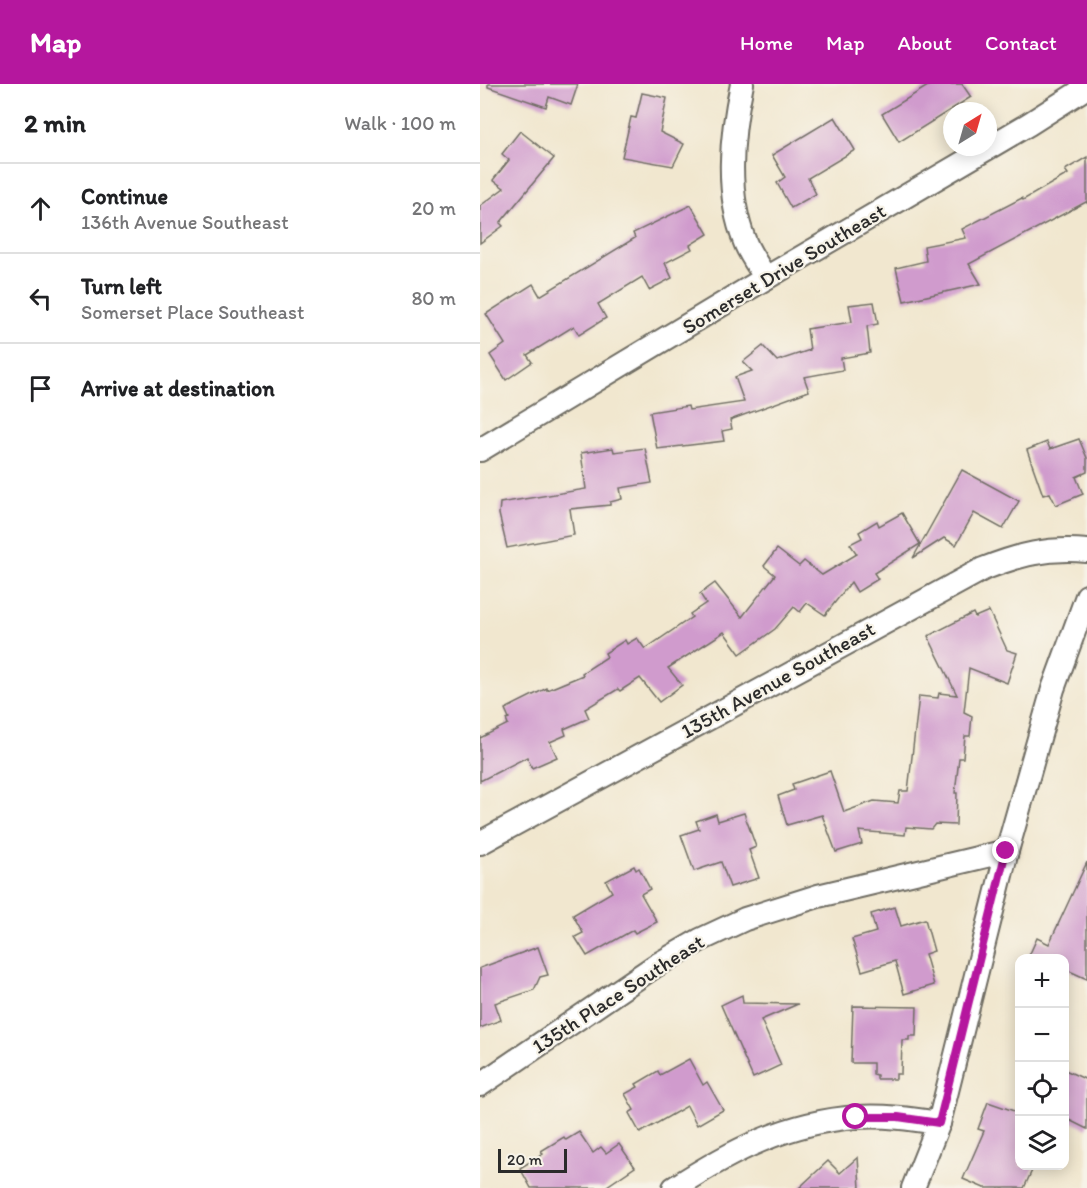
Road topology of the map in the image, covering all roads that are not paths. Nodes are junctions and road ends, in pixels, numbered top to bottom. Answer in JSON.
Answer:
{"nodes":[{"id":1,"x":742,"y":84,"type":"edge"},
{"id":2,"x":1087,"y":87,"type":"edge"},
{"id":3,"x":766,"y":279,"type":"junction"},
{"id":4,"x":480,"y":450,"type":"edge"},
{"id":5,"x":1087,"y":551,"type":"edge"},
{"id":6,"x":1087,"y":596,"type":"edge"},
{"id":7,"x":480,"y":843,"type":"edge"},
{"id":8,"x":1006,"y":851,"type":"junction"},
{"id":9,"x":480,"y":1085,"type":"edge"},
{"id":10,"x":939,"y":1123,"type":"junction"},
{"id":11,"x":674,"y":1188,"type":"edge"},
{"id":12,"x":913,"y":1188,"type":"edge"}],
"edges":[{"from":1,"to":3,"type":"street"},
{"from":2,"to":3,"type":"street","name":"Somerset Drive Southeast"},
{"from":3,"to":4,"type":"street","name":"Somerset Drive Southeast"},
{"from":5,"to":7,"type":"street","name":"135th Avenue Southeast"},
{"from":6,"to":8,"type":"street"},
{"from":8,"to":9,"type":"street","name":"135th Place Southeast"},
{"from":8,"to":10,"type":"street"},
{"from":10,"to":11,"type":"street"},
{"from":10,"to":12,"type":"street"}]}
